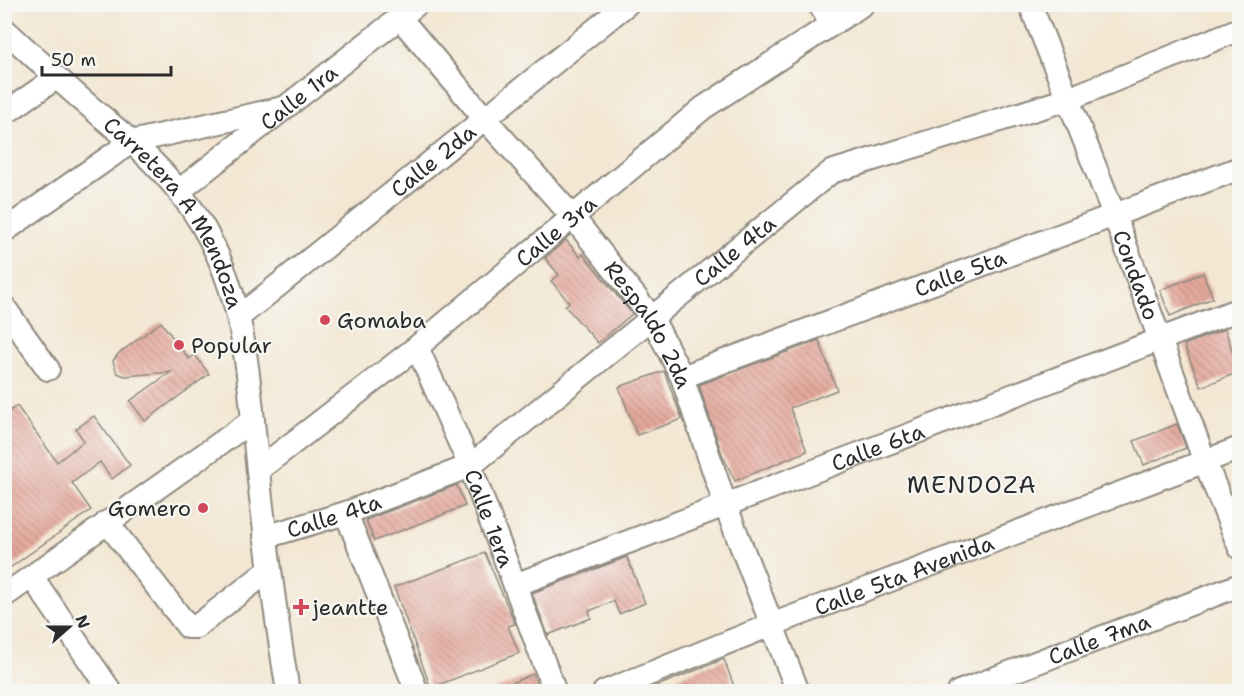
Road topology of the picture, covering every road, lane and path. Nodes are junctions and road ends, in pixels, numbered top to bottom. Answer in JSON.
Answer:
{"nodes":[{"id":1,"x":627,"y":4,"type":"edge"},
{"id":2,"x":819,"y":4,"type":"edge"},
{"id":3,"x":863,"y":4,"type":"edge"},
{"id":4,"x":1030,"y":4,"type":"edge"},
{"id":5,"x":408,"y":11,"type":"edge"},
{"id":6,"x":832,"y":24,"type":"junction"},
{"id":7,"x":4,"y":29,"type":"edge"},
{"id":8,"x":1239,"y":29,"type":"edge"},
{"id":9,"x":56,"y":78,"type":"junction"},
{"id":10,"x":1068,"y":99,"type":"junction"},
{"id":11,"x":284,"y":108,"type":"junction"},
{"id":12,"x":4,"y":114,"type":"edge"},
{"id":13,"x":486,"y":120,"type":"junction"},
{"id":14,"x":131,"y":142,"type":"junction"},
{"id":15,"x":1239,"y":168,"type":"edge"},
{"id":16,"x":179,"y":191,"type":"junction"},
{"id":17,"x":572,"y":216,"type":"junction"},
{"id":18,"x":1115,"y":217,"type":"junction"},
{"id":19,"x":4,"y":231,"type":"edge"},
{"id":20,"x":4,"y":307,"type":"edge"},
{"id":21,"x":1239,"y":309,"type":"edge"},
{"id":22,"x":240,"y":316,"type":"junction"},
{"id":23,"x":652,"y":318,"type":"junction"},
{"id":24,"x":1159,"y":339,"type":"junction"},
{"id":25,"x":417,"y":347,"type":"junction"},
{"id":26,"x":48,"y":369,"type":"dead end"},
{"id":27,"x":682,"y":377,"type":"junction"},
{"id":28,"x":254,"y":420,"type":"junction"},
{"id":29,"x":1239,"y":448,"type":"edge"},
{"id":30,"x":1205,"y":462,"type":"junction"},
{"id":31,"x":470,"y":466,"type":"junction"},
{"id":32,"x":258,"y":470,"type":"junction"},
{"id":33,"x":724,"y":504,"type":"junction"},
{"id":34,"x":346,"y":513,"type":"junction"},
{"id":35,"x":107,"y":522,"type":"junction"},
{"id":36,"x":266,"y":537,"type":"junction"},
{"id":37,"x":1239,"y":548,"type":"edge"},
{"id":38,"x":268,"y":571,"type":"junction"},
{"id":39,"x":32,"y":577,"type":"junction"},
{"id":40,"x":516,"y":585,"type":"junction"},
{"id":41,"x":1239,"y":585,"type":"edge"},
{"id":42,"x":4,"y":596,"type":"edge"},
{"id":43,"x":771,"y":625,"type":"junction"},
{"id":44,"x":111,"y":692,"type":"edge"},
{"id":45,"x":288,"y":692,"type":"edge"},
{"id":46,"x":417,"y":692,"type":"edge"},
{"id":47,"x":555,"y":692,"type":"edge"},
{"id":48,"x":604,"y":692,"type":"edge"},
{"id":49,"x":798,"y":692,"type":"edge"},
{"id":50,"x":959,"y":692,"type":"edge"}],
"edges":[{"from":1,"to":13,"type":"street","name":"Calle 2da"},
{"from":2,"to":6,"type":"street"},
{"from":3,"to":6,"type":"street","name":"Calle 3ra"},
{"from":4,"to":10,"type":"street","name":"Condado"},
{"from":5,"to":11,"type":"street","name":"Calle 1ra"},
{"from":5,"to":13,"type":"street","name":"Respaldo 2da"},
{"from":6,"to":17,"type":"street","name":"Calle 3ra"},
{"from":7,"to":9,"type":"street","name":"Carretera A Mendoza"},
{"from":8,"to":10,"type":"street","name":"Calle 4ta"},
{"from":9,"to":12,"type":"street"},
{"from":9,"to":14,"type":"street","name":"Carretera A Mendoza"},
{"from":10,"to":18,"type":"street","name":"Condado"},
{"from":10,"to":23,"type":"street","name":"Calle 4ta"},
{"from":11,"to":14,"type":"street"},
{"from":11,"to":16,"type":"street","name":"Calle 1ra"},
{"from":13,"to":17,"type":"street","name":"Respaldo 2da"},
{"from":13,"to":22,"type":"street","name":"Calle 2da"},
{"from":14,"to":16,"type":"street","name":"Carretera A Mendoza"},
{"from":14,"to":19,"type":"street"},
{"from":15,"to":18,"type":"street","name":"Calle 5ta"},
{"from":16,"to":22,"type":"street","name":"Carretera A Mendoza"},
{"from":17,"to":23,"type":"street","name":"Respaldo 2da"},
{"from":17,"to":25,"type":"street","name":"Calle 3ra"},
{"from":18,"to":24,"type":"street","name":"Condado"},
{"from":18,"to":27,"type":"street","name":"Calle 5ta"},
{"from":20,"to":26,"type":"street"},
{"from":21,"to":24,"type":"street","name":"Calle 6ta"},
{"from":22,"to":28,"type":"street","name":"Carretera A Mendoza"},
{"from":23,"to":27,"type":"street","name":"Respaldo 2da"},
{"from":23,"to":31,"type":"street","name":"Calle 4ta"},
{"from":24,"to":30,"type":"street","name":"Condado"},
{"from":24,"to":33,"type":"street","name":"Calle 6ta"},
{"from":25,"to":31,"type":"street","name":"Calle 1era"},
{"from":25,"to":32,"type":"street","name":"Calle 3ra"},
{"from":27,"to":33,"type":"street","name":"Respaldo 2da"},
{"from":28,"to":32,"type":"street","name":"Carretera A Mendoza"},
{"from":28,"to":35,"type":"street"},
{"from":29,"to":30,"type":"street","name":"Calle 5ta Avenida"},
{"from":30,"to":37,"type":"street","name":"Condado"},
{"from":30,"to":43,"type":"street","name":"Calle 5ta Avenida"},
{"from":31,"to":34,"type":"street","name":"Calle 4ta"},
{"from":31,"to":40,"type":"street","name":"Calle 1era"},
{"from":32,"to":36,"type":"street","name":"Carretera A Mendoza"},
{"from":33,"to":40,"type":"street","name":"Calle 6ta"},
{"from":33,"to":43,"type":"street","name":"Respaldo 2da"},
{"from":34,"to":36,"type":"street","name":"Calle 4ta"},
{"from":34,"to":46,"type":"street"},
{"from":35,"to":38,"type":"street"},
{"from":35,"to":39,"type":"street"},
{"from":36,"to":38,"type":"street","name":"Carretera A Mendoza"},
{"from":38,"to":45,"type":"street","name":"Carretera A Mendoza"},
{"from":39,"to":42,"type":"street"},
{"from":39,"to":44,"type":"street"},
{"from":40,"to":47,"type":"street","name":"Calle 1era"},
{"from":41,"to":50,"type":"street","name":"Calle 7ma"},
{"from":43,"to":48,"type":"street","name":"Calle 5ta Avenida"},
{"from":43,"to":49,"type":"street","name":"Respaldo 2da"}]}
